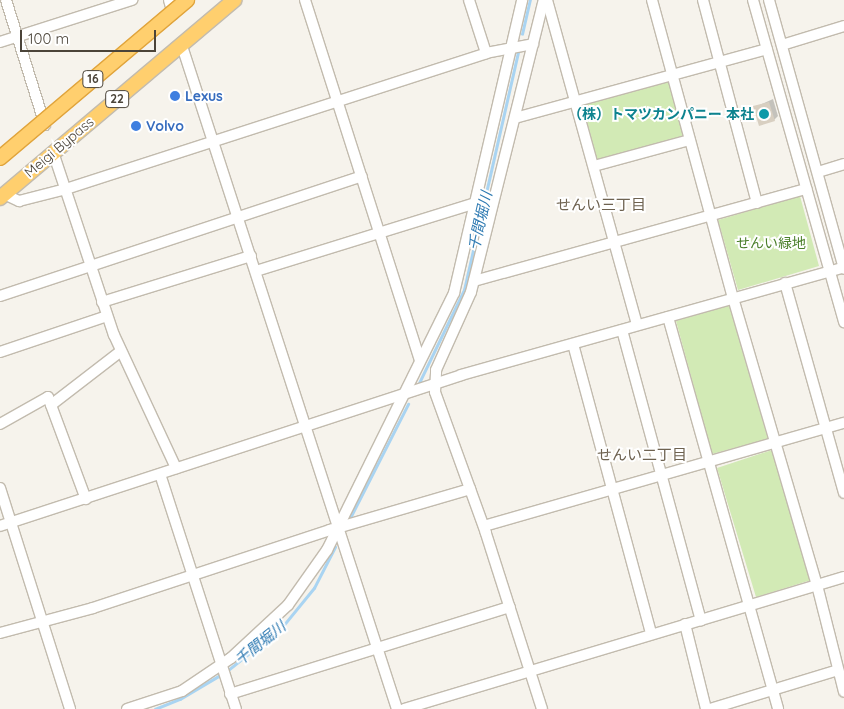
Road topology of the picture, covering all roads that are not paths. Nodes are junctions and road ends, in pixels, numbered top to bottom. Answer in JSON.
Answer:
{"nodes":[{"id":1,"x":6,"y":0,"type":"edge"},
{"id":2,"x":132,"y":0,"type":"edge"},
{"id":3,"x":169,"y":0,"type":"edge"},
{"id":4,"x":188,"y":0,"type":"edge"},
{"id":5,"x":218,"y":0,"type":"edge"},
{"id":6,"x":234,"y":0,"type":"edge"},
{"id":7,"x":305,"y":0,"type":"edge"},
{"id":8,"x":469,"y":0,"type":"edge"},
{"id":9,"x":522,"y":0,"type":"edge"},
{"id":10,"x":545,"y":0,"type":"edge"},
{"id":11,"x":652,"y":0,"type":"edge"},
{"id":12,"x":703,"y":0,"type":"edge"},
{"id":13,"x":753,"y":0,"type":"edge"},
{"id":14,"x":769,"y":0,"type":"edge"},
{"id":15,"x":173,"y":14,"type":"junction"},
{"id":16,"x":844,"y":26,"type":"edge"},
{"id":17,"x":18,"y":36,"type":"junction"},
{"id":18,"x":0,"y":42,"type":"edge"},
{"id":19,"x":181,"y":44,"type":"junction"},
{"id":20,"x":533,"y":44,"type":"junction"},
{"id":21,"x":782,"y":45,"type":"junction"},
{"id":22,"x":510,"y":46,"type":"junction"},
{"id":23,"x":767,"y":49,"type":"junction"},
{"id":24,"x":486,"y":53,"type":"junction"},
{"id":25,"x":720,"y":62,"type":"junction"},
{"id":26,"x":674,"y":74,"type":"junction"},
{"id":27,"x":338,"y":100,"type":"junction"},
{"id":28,"x":575,"y":101,"type":"junction"},
{"id":29,"x":515,"y":118,"type":"junction"},
{"id":30,"x":45,"y":125,"type":"junction"},
{"id":31,"x":690,"y":140,"type":"junction"},
{"id":32,"x":214,"y":143,"type":"junction"},
{"id":33,"x":54,"y":152,"type":"junction"},
{"id":34,"x":0,"y":160,"type":"edge"},
{"id":35,"x":844,"y":164,"type":"edge"},
{"id":36,"x":594,"y":166,"type":"junction"},
{"id":37,"x":818,"y":172,"type":"junction"},
{"id":38,"x":362,"y":176,"type":"junction"},
{"id":39,"x":66,"y":189,"type":"junction"},
{"id":40,"x":806,"y":189,"type":"junction"},
{"id":41,"x":2,"y":196,"type":"edge"},
{"id":42,"x":757,"y":202,"type":"junction"},
{"id":43,"x":473,"y":204,"type":"junction"},
{"id":44,"x":710,"y":216,"type":"junction"},
{"id":45,"x":239,"y":218,"type":"junction"},
{"id":46,"x":380,"y":230,"type":"junction"},
{"id":47,"x":615,"y":242,"type":"junction"},
{"id":48,"x":251,"y":256,"type":"junction"},
{"id":49,"x":91,"y":267,"type":"junction"},
{"id":50,"x":844,"y":268,"type":"edge"},
{"id":51,"x":829,"y":270,"type":"junction"},
{"id":52,"x":256,"y":271,"type":"junction"},
{"id":53,"x":474,"y":281,"type":"junction"},
{"id":54,"x":785,"y":283,"type":"junction"},
{"id":55,"x":0,"y":296,"type":"edge"},
{"id":56,"x":733,"y":298,"type":"junction"},
{"id":57,"x":102,"y":302,"type":"junction"},
{"id":58,"x":107,"y":316,"type":"junction"},
{"id":59,"x":668,"y":316,"type":"junction"},
{"id":60,"x":844,"y":322,"type":"edge"},
{"id":61,"x":637,"y":325,"type":"junction"},
{"id":62,"x":622,"y":330,"type":"junction"},
{"id":63,"x":573,"y":344,"type":"junction"},
{"id":64,"x":121,"y":351,"type":"junction"},
{"id":65,"x":0,"y":352,"type":"edge"},
{"id":66,"x":420,"y":360,"type":"junction"},
{"id":67,"x":436,"y":384,"type":"junction"},
{"id":68,"x":402,"y":396,"type":"junction"},
{"id":69,"x":51,"y":406,"type":"junction"},
{"id":70,"x":844,"y":423,"type":"edge"},
{"id":71,"x":0,"y":424,"type":"edge"},
{"id":72,"x":306,"y":427,"type":"junction"},
{"id":73,"x":825,"y":429,"type":"junction"},
{"id":74,"x":776,"y":443,"type":"junction"},
{"id":75,"x":708,"y":462,"type":"junction"},
{"id":76,"x":176,"y":468,"type":"junction"},
{"id":77,"x":160,"y":474,"type":"junction"},
{"id":78,"x":659,"y":476,"type":"junction"},
{"id":79,"x":0,"y":488,"type":"edge"},
{"id":80,"x":470,"y":489,"type":"junction"},
{"id":81,"x":612,"y":490,"type":"junction"},
{"id":82,"x":844,"y":493,"type":"edge"},
{"id":83,"x":86,"y":499,"type":"junction"},
{"id":84,"x":11,"y":522,"type":"junction"},
{"id":85,"x":0,"y":526,"type":"edge"},
{"id":86,"x":484,"y":526,"type":"junction"},
{"id":87,"x":337,"y":528,"type":"junction"},
{"id":88,"x":192,"y":574,"type":"junction"},
{"id":89,"x":844,"y":577,"type":"edge"},
{"id":90,"x":817,"y":585,"type":"junction"},
{"id":91,"x":751,"y":605,"type":"junction"},
{"id":92,"x":510,"y":607,"type":"junction"},
{"id":93,"x":701,"y":620,"type":"junction"},
{"id":94,"x":42,"y":623,"type":"junction"},
{"id":95,"x":685,"y":624,"type":"junction"},
{"id":96,"x":0,"y":633,"type":"edge"},
{"id":97,"x":651,"y":634,"type":"junction"},
{"id":98,"x":378,"y":646,"type":"junction"},
{"id":99,"x":221,"y":667,"type":"junction"},
{"id":100,"x":528,"y":670,"type":"junction"},
{"id":101,"x":838,"y":670,"type":"junction"},
{"id":102,"x":773,"y":690,"type":"junction"},
{"id":103,"x":844,"y":692,"type":"edge"},
{"id":104,"x":230,"y":694,"type":"junction"},
{"id":105,"x":70,"y":709,"type":"edge"},
{"id":106,"x":127,"y":709,"type":"edge"},
{"id":107,"x":236,"y":709,"type":"edge"},
{"id":108,"x":396,"y":709,"type":"edge"},
{"id":109,"x":404,"y":709,"type":"edge"},
{"id":110,"x":542,"y":709,"type":"edge"},
{"id":111,"x":706,"y":709,"type":"edge"},
{"id":112,"x":710,"y":709,"type":"edge"},
{"id":113,"x":778,"y":709,"type":"edge"}],
"edges":[{"from":1,"to":17,"type":"street"},
{"from":2,"to":17,"type":"street"},
{"from":3,"to":15,"type":"street"},
{"from":4,"to":15,"type":"highway","name":"Meigi Bypass","number":"22"},
{"from":4,"to":34,"type":"highway","number":"16","bridge":true},
{"from":5,"to":19,"type":"highway"},
{"from":6,"to":19,"type":"highway","name":"Meigi Bypass","number":"22"},
{"from":7,"to":27,"type":"street"},
{"from":8,"to":24,"type":"street"},
{"from":9,"to":22,"type":"street"},
{"from":10,"to":20,"type":"street"},
{"from":10,"to":28,"type":"street"},
{"from":11,"to":26,"type":"street"},
{"from":12,"to":25,"type":"street"},
{"from":13,"to":23,"type":"street"},
{"from":14,"to":21,"type":"street"},
{"from":15,"to":30,"type":"highway","name":"Meigi Bypass","number":"22"},
{"from":16,"to":21,"type":"street"},
{"from":17,"to":18,"type":"street"},
{"from":17,"to":30,"type":"street"},
{"from":19,"to":32,"type":"street"},
{"from":19,"to":33,"type":"highway","name":"Meigi Bypass","number":"22"},
{"from":20,"to":22,"type":"street"},
{"from":20,"to":29,"type":"street"},
{"from":21,"to":37,"type":"street"},
{"from":22,"to":24,"type":"street"},
{"from":22,"to":43,"type":"street"},
{"from":23,"to":25,"type":"street"},
{"from":23,"to":40,"type":"street"},
{"from":24,"to":27,"type":"street"},
{"from":25,"to":26,"type":"street"},
{"from":25,"to":42,"type":"street"},
{"from":26,"to":28,"type":"street"},
{"from":26,"to":31,"type":"street"},
{"from":27,"to":32,"type":"street"},
{"from":27,"to":38,"type":"street"},
{"from":28,"to":29,"type":"street"},
{"from":28,"to":36,"type":"street"},
{"from":29,"to":53,"type":"street"},
{"from":30,"to":34,"type":"highway","name":"Meigi Bypass","number":"22"},
{"from":31,"to":36,"type":"street"},
{"from":31,"to":44,"type":"street"},
{"from":32,"to":39,"type":"street"},
{"from":32,"to":45,"type":"street"},
{"from":33,"to":39,"type":"street"},
{"from":33,"to":41,"type":"highway","name":"Meigi Bypass","number":"22"},
{"from":35,"to":37,"type":"street"},
{"from":36,"to":47,"type":"street"},
{"from":37,"to":50,"type":"street"},
{"from":38,"to":45,"type":"street"},
{"from":38,"to":46,"type":"street"},
{"from":39,"to":41,"type":"street"},
{"from":39,"to":49,"type":"street"},
{"from":40,"to":42,"type":"street"},
{"from":40,"to":51,"type":"street"},
{"from":42,"to":44,"type":"street"},
{"from":43,"to":46,"type":"street"},
{"from":43,"to":66,"type":"street"},
{"from":44,"to":47,"type":"street"},
{"from":44,"to":56,"type":"street"},
{"from":45,"to":48,"type":"street"},
{"from":45,"to":49,"type":"street"},
{"from":46,"to":52,"type":"street"},
{"from":46,"to":66,"type":"street"},
{"from":47,"to":53,"type":"street"},
{"from":47,"to":61,"type":"street"},
{"from":48,"to":52,"type":"street"},
{"from":48,"to":57,"type":"street"},
{"from":49,"to":55,"type":"street"},
{"from":49,"to":57,"type":"street"},
{"from":50,"to":51,"type":"street"},
{"from":51,"to":54,"type":"street"},
{"from":51,"to":60,"type":"street"},
{"from":52,"to":72,"type":"street"},
{"from":53,"to":67,"type":"street"},
{"from":54,"to":56,"type":"street"},
{"from":54,"to":73,"type":"street"},
{"from":56,"to":59,"type":"street"},
{"from":56,"to":74,"type":"street"},
{"from":57,"to":58,"type":"street"},
{"from":58,"to":64,"type":"street"},
{"from":58,"to":65,"type":"street"},
{"from":59,"to":61,"type":"street"},
{"from":59,"to":75,"type":"street"},
{"from":61,"to":62,"type":"street"},
{"from":62,"to":63,"type":"street"},
{"from":62,"to":78,"type":"street"},
{"from":63,"to":67,"type":"street"},
{"from":63,"to":81,"type":"street"},
{"from":64,"to":69,"type":"street"},
{"from":64,"to":76,"type":"street"},
{"from":66,"to":68,"type":"street"},
{"from":67,"to":68,"type":"street"},
{"from":67,"to":80,"type":"street"},
{"from":68,"to":72,"type":"street"},
{"from":68,"to":87,"type":"street"},
{"from":69,"to":71,"type":"street"},
{"from":69,"to":83,"type":"street"},
{"from":70,"to":73,"type":"street"},
{"from":72,"to":76,"type":"street"},
{"from":72,"to":87,"type":"street"},
{"from":73,"to":74,"type":"street"},
{"from":73,"to":82,"type":"street"},
{"from":74,"to":75,"type":"street"},
{"from":74,"to":90,"type":"street"},
{"from":75,"to":78,"type":"street"},
{"from":75,"to":91,"type":"street"},
{"from":76,"to":77,"type":"street"},
{"from":77,"to":83,"type":"street"},
{"from":77,"to":88,"type":"street"},
{"from":78,"to":81,"type":"street"},
{"from":78,"to":93,"type":"street"},
{"from":79,"to":84,"type":"street"},
{"from":80,"to":86,"type":"street"},
{"from":80,"to":87,"type":"street"},
{"from":81,"to":86,"type":"street"},
{"from":81,"to":97,"type":"street"},
{"from":83,"to":84,"type":"street"},
{"from":84,"to":85,"type":"street"},
{"from":84,"to":94,"type":"street"},
{"from":86,"to":92,"type":"street"},
{"from":87,"to":88,"type":"street"},
{"from":87,"to":98,"type":"street"},
{"from":87,"to":99,"type":"street"},
{"from":88,"to":94,"type":"street"},
{"from":88,"to":99,"type":"street"},
{"from":89,"to":90,"type":"street"},
{"from":90,"to":91,"type":"street"},
{"from":90,"to":101,"type":"street"},
{"from":91,"to":93,"type":"street"},
{"from":91,"to":102,"type":"street"},
{"from":92,"to":98,"type":"street"},
{"from":92,"to":100,"type":"street"},
{"from":93,"to":95,"type":"street"},
{"from":94,"to":96,"type":"street"},
{"from":94,"to":105,"type":"street"},
{"from":95,"to":97,"type":"street"},
{"from":95,"to":111,"type":"street"},
{"from":97,"to":100,"type":"street"},
{"from":98,"to":104,"type":"street"},
{"from":98,"to":108,"type":"street"},
{"from":99,"to":104,"type":"street"},
{"from":99,"to":106,"type":"street"},
{"from":100,"to":109,"type":"street"},
{"from":100,"to":110,"type":"street"},
{"from":101,"to":102,"type":"street"},
{"from":101,"to":103,"type":"street"},
{"from":102,"to":112,"type":"street"},
{"from":102,"to":113,"type":"street"},
{"from":104,"to":107,"type":"street"}]}
